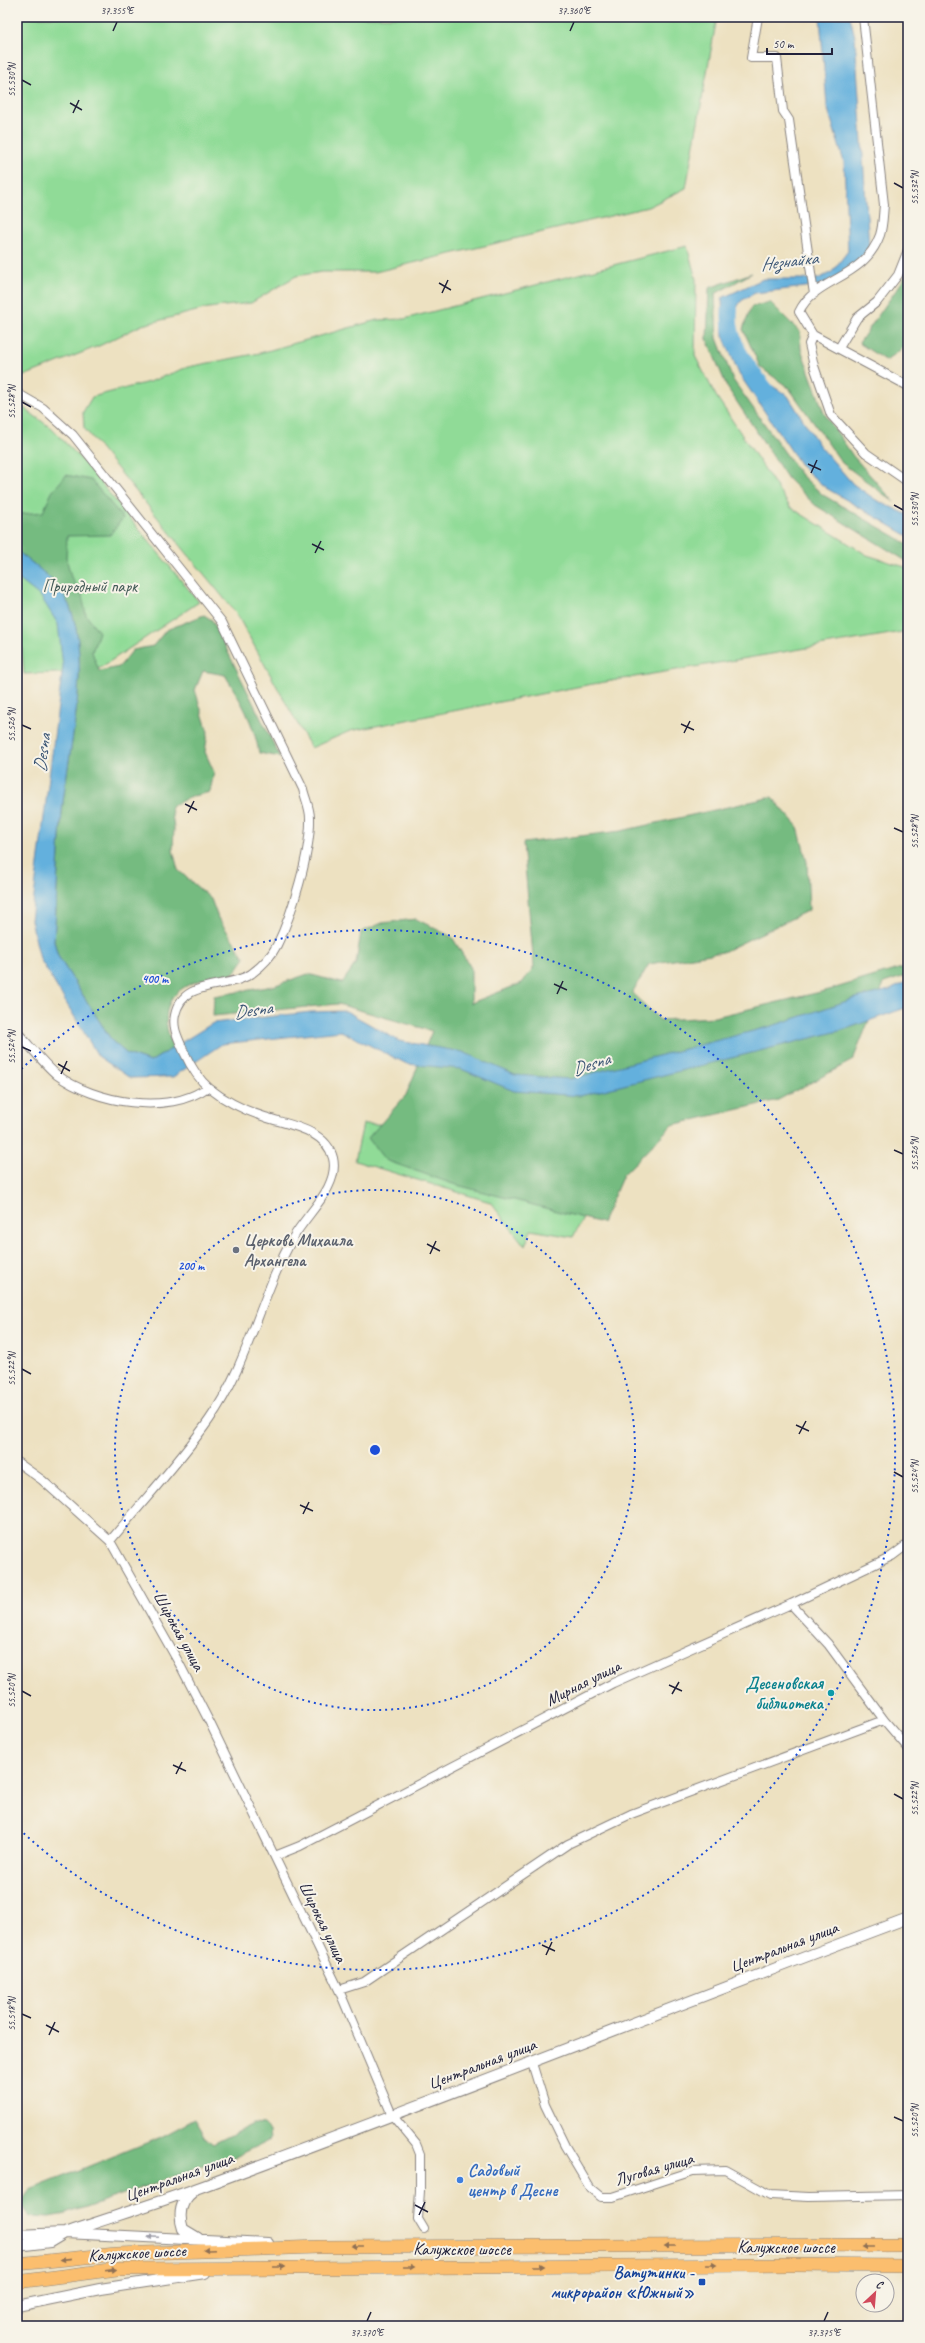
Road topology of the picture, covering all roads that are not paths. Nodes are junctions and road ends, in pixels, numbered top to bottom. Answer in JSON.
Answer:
{"nodes":[{"id":1,"x":758,"y":17,"type":"edge"},
{"id":2,"x":863,"y":17,"type":"edge"},
{"id":3,"x":908,"y":250,"type":"edge"},
{"id":4,"x":813,"y":291,"type":"junction"},
{"id":5,"x":813,"y":335,"type":"junction"},
{"id":6,"x":839,"y":348,"type":"junction"},
{"id":7,"x":908,"y":386,"type":"edge"},
{"id":8,"x":17,"y":393,"type":"edge"},
{"id":9,"x":908,"y":482,"type":"edge"},
{"id":10,"x":17,"y":1032,"type":"edge"},
{"id":11,"x":208,"y":1087,"type":"junction"},
{"id":12,"x":17,"y":1462,"type":"edge"},
{"id":13,"x":110,"y":1541,"type":"junction"},
{"id":14,"x":908,"y":1544,"type":"edge"},
{"id":15,"x":792,"y":1604,"type":"junction"},
{"id":16,"x":884,"y":1720,"type":"junction"},
{"id":17,"x":908,"y":1748,"type":"edge"},
{"id":18,"x":275,"y":1856,"type":"junction"},
{"id":19,"x":908,"y":1918,"type":"edge"},
{"id":20,"x":339,"y":1990,"type":"junction"},
{"id":21,"x":532,"y":2063,"type":"junction"},
{"id":22,"x":392,"y":2115,"type":"junction"},
{"id":23,"x":198,"y":2188,"type":"junction"},
{"id":24,"x":908,"y":2195,"type":"edge"},
{"id":25,"x":424,"y":2230,"type":"dead end"},
{"id":26,"x":65,"y":2233,"type":"junction"},
{"id":27,"x":17,"y":2235,"type":"edge"},
{"id":28,"x":203,"y":2239,"type":"junction"},
{"id":29,"x":17,"y":2246,"type":"edge"},
{"id":30,"x":908,"y":2246,"type":"edge"},
{"id":31,"x":318,"y":2247,"type":"junction"},
{"id":32,"x":17,"y":2264,"type":"edge"},
{"id":33,"x":908,"y":2266,"type":"edge"},
{"id":34,"x":240,"y":2268,"type":"junction"},
{"id":35,"x":17,"y":2282,"type":"edge"},
{"id":36,"x":17,"y":2306,"type":"edge"}],
"edges":[{"from":1,"to":4,"type":"street"},
{"from":2,"to":4,"type":"street"},
{"from":3,"to":6,"type":"street"},
{"from":4,"to":5,"type":"street"},
{"from":5,"to":6,"type":"street"},
{"from":5,"to":9,"type":"street"},
{"from":6,"to":7,"type":"street"},
{"from":8,"to":11,"type":"street"},
{"from":10,"to":11,"type":"street"},
{"from":11,"to":13,"type":"street"},
{"from":12,"to":13,"type":"street","name":"Широкая улица"},
{"from":13,"to":18,"type":"street","name":"Широкая улица"},
{"from":14,"to":15,"type":"street","name":"Мирная улица"},
{"from":15,"to":16,"type":"street"},
{"from":15,"to":18,"type":"street","name":"Мирная улица"},
{"from":16,"to":17,"type":"street"},
{"from":16,"to":20,"type":"street"},
{"from":18,"to":20,"type":"street","name":"Широкая улица"},
{"from":19,"to":21,"type":"street","name":"Центральная улица"},
{"from":20,"to":22,"type":"street","name":"Широкая улица"},
{"from":21,"to":22,"type":"street","name":"Центральная улица"},
{"from":21,"to":24,"type":"street","name":"Луговая улица"},
{"from":22,"to":23,"type":"street","name":"Центральная улица"},
{"from":22,"to":25,"type":"street","name":"Широкая улица"},
{"from":23,"to":26,"type":"street","name":"Центральная улица"},
{"from":23,"to":28,"type":"street"},
{"from":26,"to":27,"type":"street"},
{"from":28,"to":26,"type":"street","one_way":true},
{"from":26,"to":29,"type":"street"},
{"from":28,"to":31,"type":"street"},
{"from":30,"to":31,"type":"highway","name":"Калужское шоссе","one_way":true},
{"from":31,"to":32,"type":"highway","name":"Калужское шоссе","one_way":true},
{"from":34,"to":33,"type":"highway","name":"Калужское шоссе","one_way":true},
{"from":35,"to":34,"type":"highway","name":"Калужское шоссе","one_way":true},
{"from":34,"to":36,"type":"street"}]}
